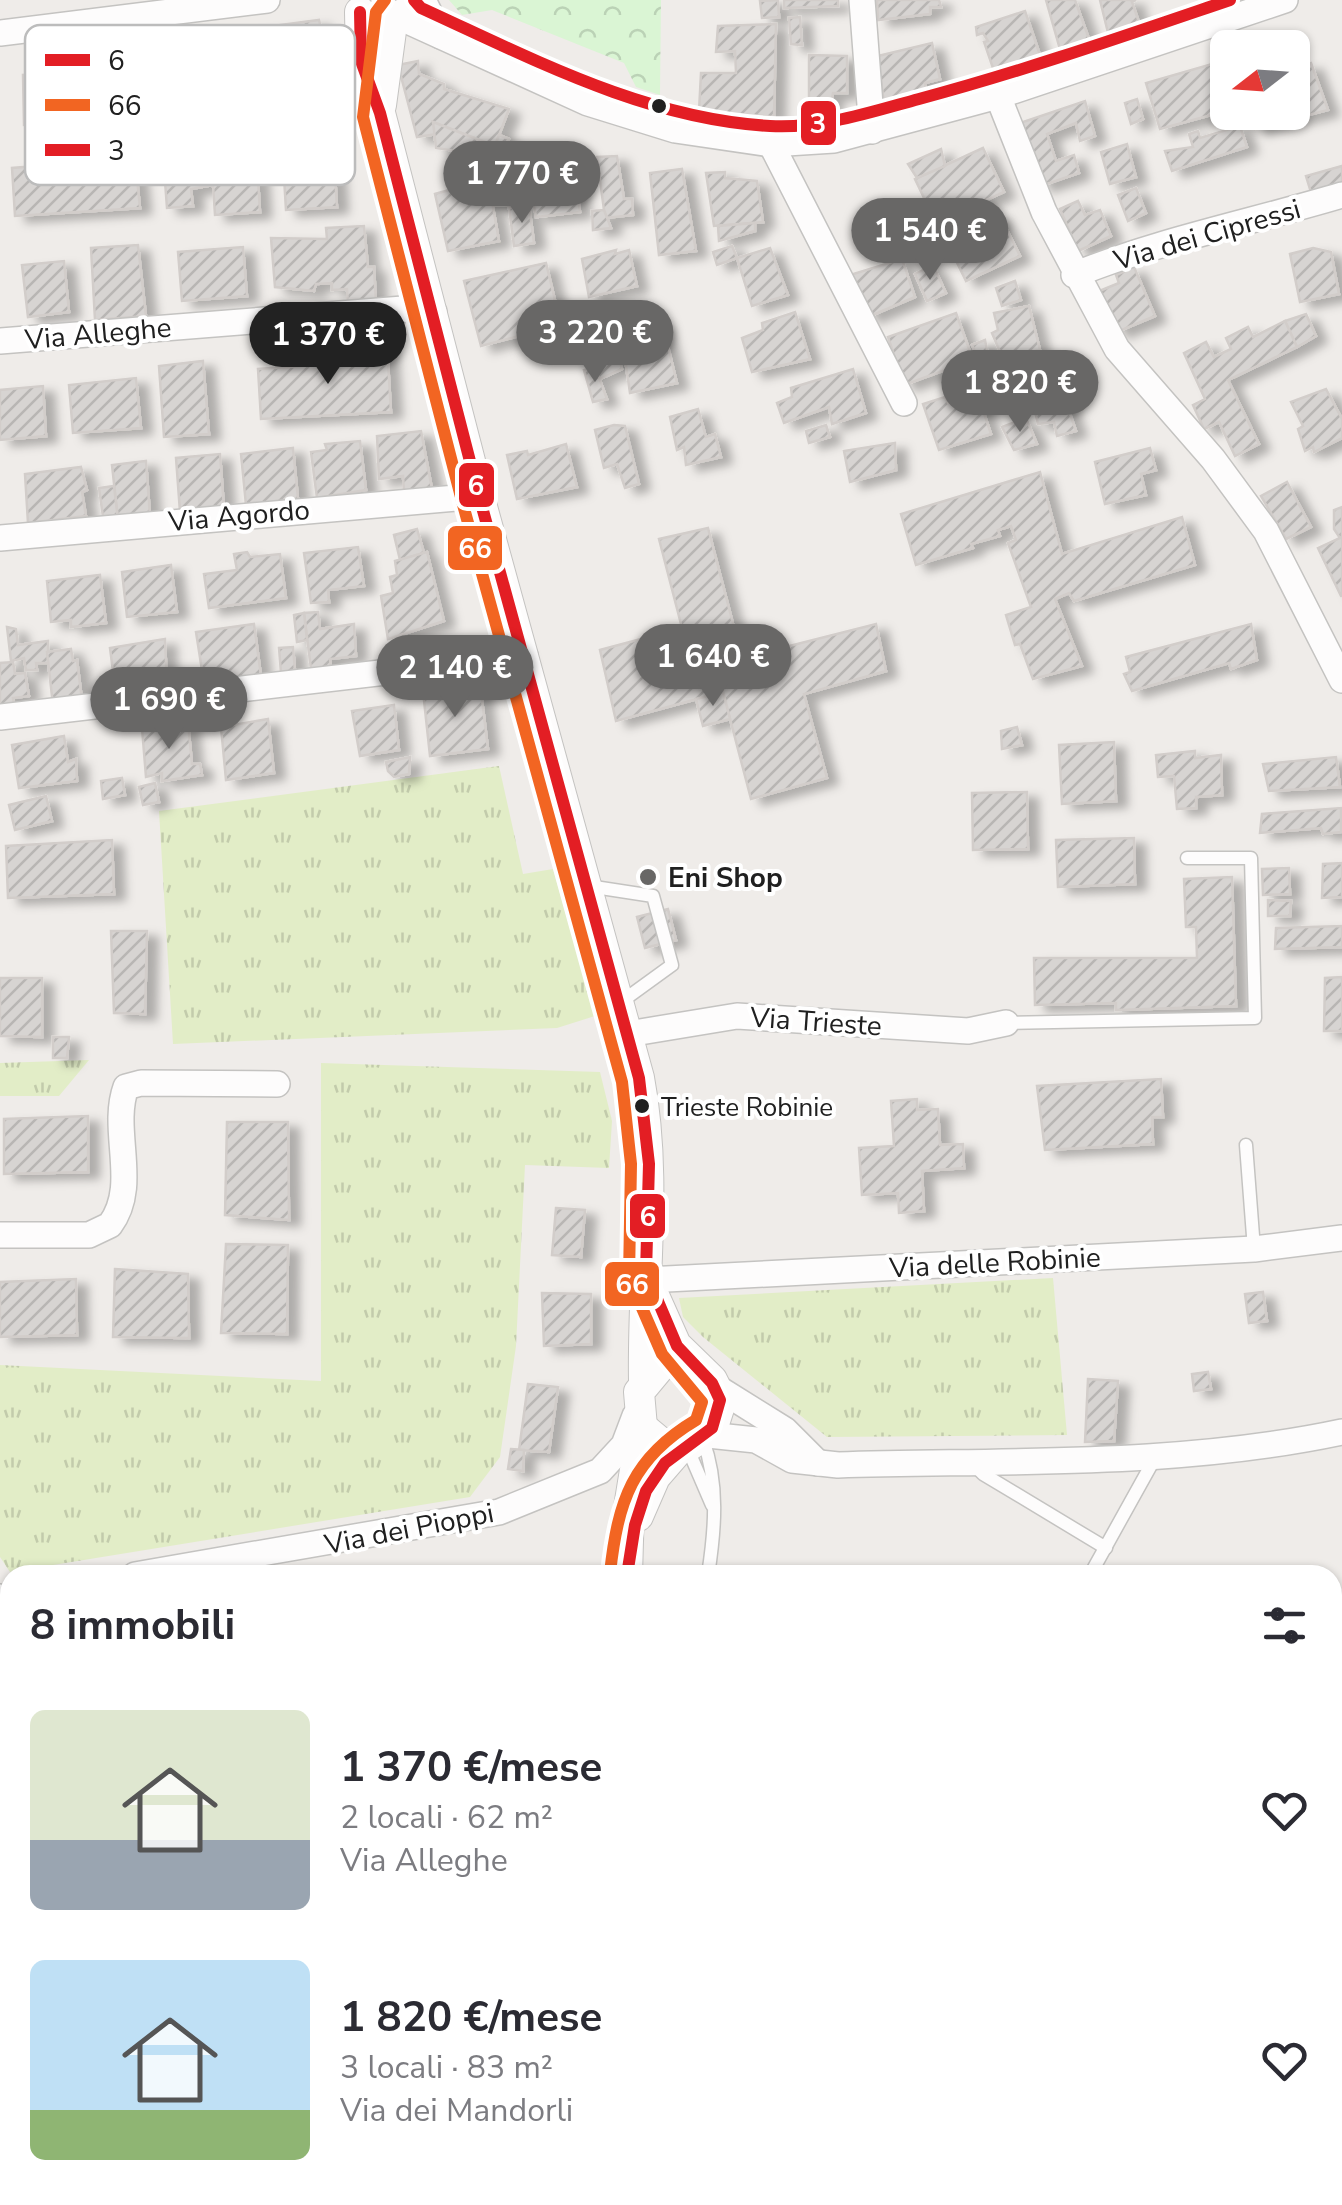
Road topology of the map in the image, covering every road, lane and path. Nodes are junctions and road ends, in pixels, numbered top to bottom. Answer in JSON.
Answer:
{"nodes":[{"id":1,"x":267,"y":0,"type":"edge"},
{"id":2,"x":862,"y":0,"type":"edge"},
{"id":3,"x":1285,"y":0,"type":"edge"},
{"id":4,"x":354,"y":6,"type":"edge"},
{"id":5,"x":407,"y":7,"type":"edge"},
{"id":6,"x":65,"y":25,"type":"edge"},
{"id":7,"x":25,"y":30,"type":"edge"},
{"id":8,"x":0,"y":33,"type":"edge"},
{"id":9,"x":998,"y":96,"type":"junction"},
{"id":10,"x":380,"y":113,"type":"junction"},
{"id":11,"x":872,"y":131,"type":"junction"},
{"id":12,"x":771,"y":144,"type":"junction"},
{"id":13,"x":1342,"y":194,"type":"edge"},
{"id":14,"x":1074,"y":275,"type":"junction"},
{"id":15,"x":434,"y":312,"type":"junction"},
{"id":16,"x":0,"y":341,"type":"edge"},
{"id":17,"x":904,"y":403,"type":"dead end"},
{"id":18,"x":479,"y":496,"type":"junction"},
{"id":19,"x":0,"y":538,"type":"edge"},
{"id":20,"x":525,"y":656,"type":"junction"},
{"id":21,"x":1342,"y":680,"type":"edge"},
{"id":22,"x":0,"y":717,"type":"edge"},
{"id":23,"x":1187,"y":858,"type":"dead end"},
{"id":24,"x":588,"y":886,"type":"junction"},
{"id":25,"x":620,"y":1004,"type":"junction"},
{"id":26,"x":1006,"y":1023,"type":"joint"},
{"id":27,"x":628,"y":1034,"type":"junction"},
{"id":28,"x":277,"y":1084,"type":"dead end"},
{"id":29,"x":1246,"y":1145,"type":"dead end"},
{"id":30,"x":0,"y":1234,"type":"edge"},
{"id":31,"x":1342,"y":1238,"type":"edge"},
{"id":32,"x":1254,"y":1250,"type":"junction"},
{"id":33,"x":647,"y":1280,"type":"junction"},
{"id":34,"x":692,"y":1365,"type":"junction"},
{"id":35,"x":716,"y":1387,"type":"junction"},
{"id":36,"x":641,"y":1405,"type":"junction"},
{"id":37,"x":1342,"y":1432,"type":"edge"},
{"id":38,"x":695,"y":1442,"type":"junction"},
{"id":39,"x":1156,"y":1456,"type":"junction"},
{"id":40,"x":970,"y":1461,"type":"junction"},
{"id":41,"x":818,"y":1463,"type":"junction"},
{"id":42,"x":633,"y":1518,"type":"junction"},
{"id":43,"x":1106,"y":1548,"type":"junction"},
{"id":44,"x":193,"y":1565,"type":"edge"},
{"id":45,"x":628,"y":1565,"type":"edge"},
{"id":46,"x":709,"y":1565,"type":"edge"},
{"id":47,"x":1096,"y":1565,"type":"edge"}],
"edges":[{"from":1,"to":6,"type":"street"},
{"from":2,"to":11,"type":"street"},
{"from":3,"to":9,"type":"street"},
{"from":4,"to":5,"type":"street"},
{"from":4,"to":10,"type":"street"},
{"from":5,"to":10,"type":"street"},
{"from":5,"to":12,"type":"street"},
{"from":7,"to":8,"type":"street"},
{"from":9,"to":11,"type":"street"},
{"from":9,"to":14,"type":"street"},
{"from":10,"to":15,"type":"street"},
{"from":11,"to":12,"type":"street"},
{"from":12,"to":17,"type":"street"},
{"from":13,"to":14,"type":"street","name":"Via dei Cipressi"},
{"from":14,"to":21,"type":"street"},
{"from":15,"to":16,"type":"street","name":"Via Alleghe"},
{"from":15,"to":18,"type":"street"},
{"from":18,"to":19,"type":"street","name":"Via Agordo"},
{"from":18,"to":20,"type":"street"},
{"from":20,"to":22,"type":"street"},
{"from":20,"to":24,"type":"street"},
{"from":23,"to":26,"type":"lane"},
{"from":24,"to":25,"type":"street"},
{"from":24,"to":25,"type":"lane"},
{"from":25,"to":27,"type":"street"},
{"from":26,"to":27,"type":"street","name":"Via Trieste"},
{"from":27,"to":33,"type":"street"},
{"from":28,"to":30,"type":"street"},
{"from":29,"to":32,"type":"lane"},
{"from":31,"to":32,"type":"street","name":"Via delle Robinie"},
{"from":32,"to":33,"type":"street","name":"Via delle Robinie"},
{"from":33,"to":34,"type":"street"},
{"from":33,"to":36,"type":"street"},
{"from":34,"to":35,"type":"street"},
{"from":34,"to":36,"type":"street"},
{"from":35,"to":38,"type":"street"},
{"from":35,"to":41,"type":"street"},
{"from":36,"to":38,"type":"street"},
{"from":36,"to":42,"type":"street"},
{"from":36,"to":44,"type":"street","name":"Via dei Pioppi"},
{"from":37,"to":39,"type":"street"},
{"from":38,"to":41,"type":"street"},
{"from":38,"to":42,"type":"street"},
{"from":38,"to":46,"type":"lane"},
{"from":39,"to":40,"type":"street"},
{"from":39,"to":43,"type":"lane"},
{"from":40,"to":41,"type":"street"},
{"from":40,"to":43,"type":"lane"},
{"from":42,"to":45,"type":"street"},
{"from":43,"to":47,"type":"lane"}]}
